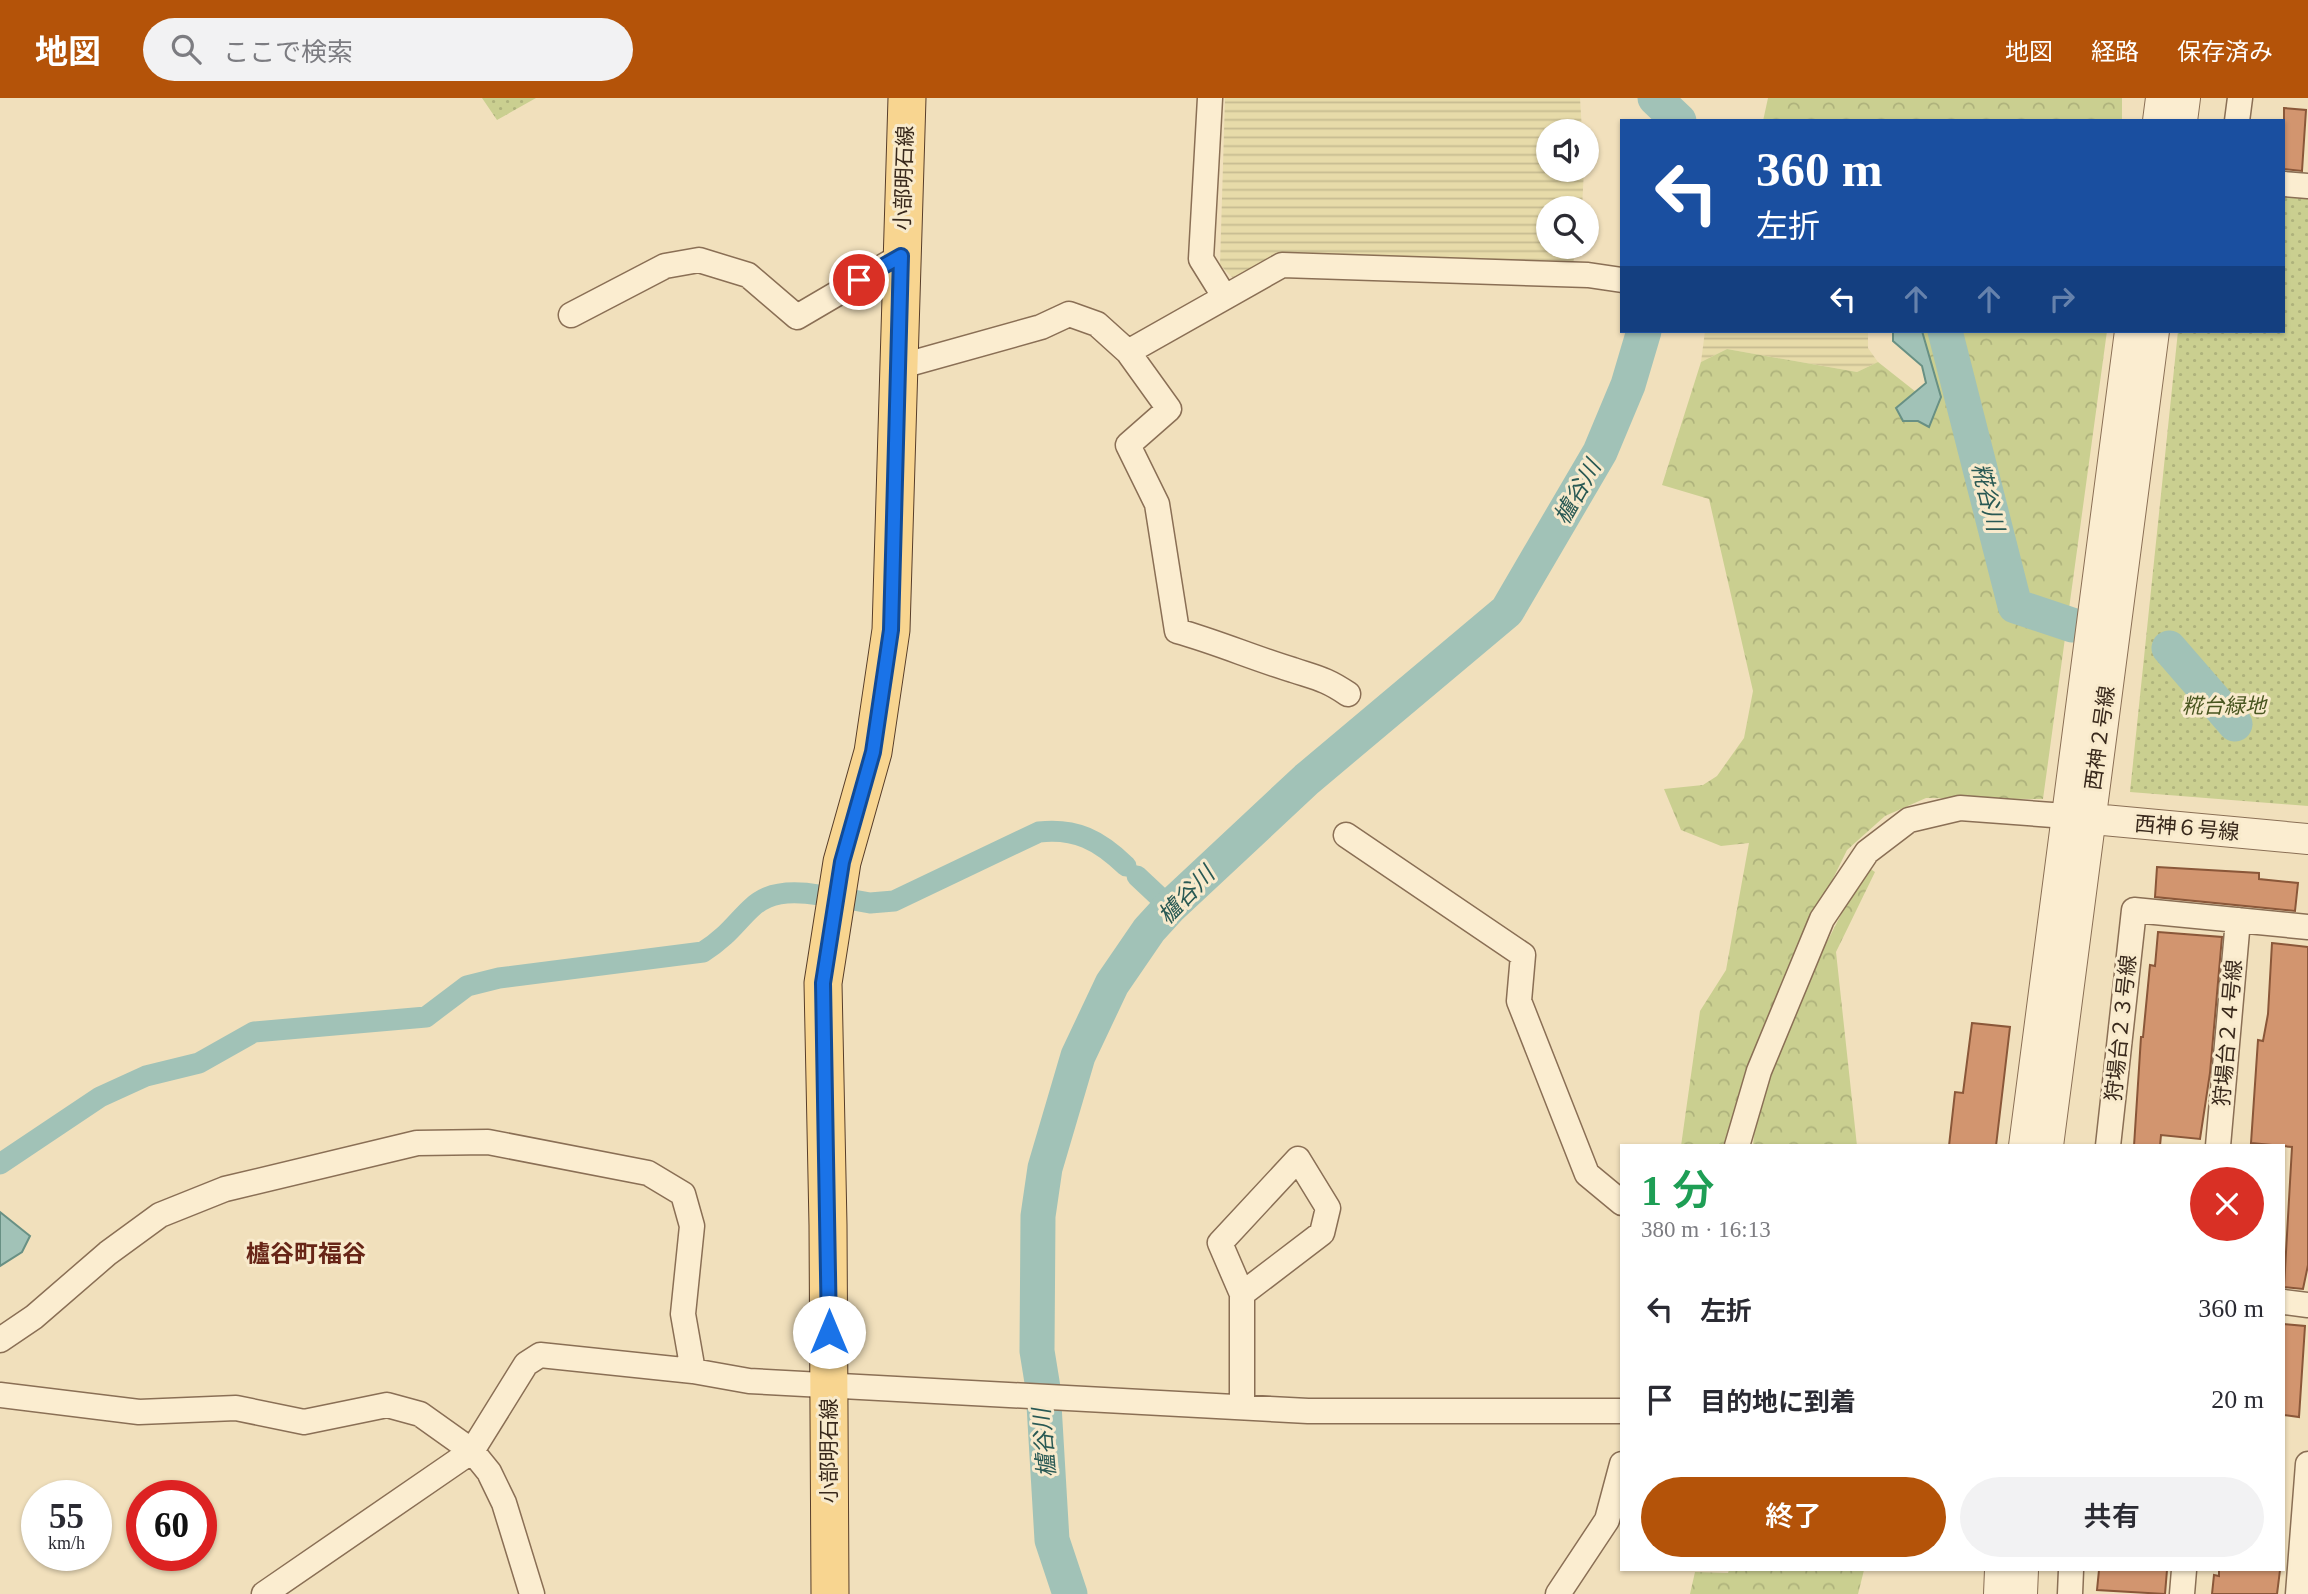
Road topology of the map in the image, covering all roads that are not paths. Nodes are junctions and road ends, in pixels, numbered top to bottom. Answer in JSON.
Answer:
{"nodes":[{"id":1,"x":907,"y":98,"type":"edge"},
{"id":2,"x":1210,"y":98,"type":"edge"},
{"id":3,"x":2161,"y":98,"type":"edge"},
{"id":4,"x":2185,"y":98,"type":"edge"},
{"id":5,"x":2240,"y":98,"type":"edge"},
{"id":6,"x":2158,"y":119,"type":"edge"},
{"id":7,"x":2182,"y":119,"type":"edge"},
{"id":8,"x":2237,"y":119,"type":"edge"},
{"id":9,"x":2285,"y":184,"type":"edge"},
{"id":10,"x":2308,"y":186,"type":"edge"},
{"id":11,"x":901,"y":256,"type":"junction"},
{"id":12,"x":1620,"y":280,"type":"edge"},
{"id":13,"x":1224,"y":296,"type":"junction"},
{"id":14,"x":571,"y":315,"type":"dead end"},
{"id":15,"x":2130,"y":333,"type":"edge"},
{"id":16,"x":2154,"y":333,"type":"edge"},
{"id":17,"x":1128,"y":352,"type":"junction"},
{"id":18,"x":898,"y":367,"type":"junction"},
{"id":19,"x":1348,"y":694,"type":"dead end"},
{"id":20,"x":2077,"y":817,"type":"junction"},
{"id":21,"x":1346,"y":835,"type":"dead end"},
{"id":22,"x":2308,"y":839,"type":"edge"},
{"id":23,"x":2238,"y":920,"type":"junction"},
{"id":24,"x":2308,"y":927,"type":"edge"},
{"id":25,"x":1738,"y":1144,"type":"edge"},
{"id":26,"x":2024,"y":1144,"type":"edge"},
{"id":27,"x":2048,"y":1144,"type":"edge"},
{"id":28,"x":2108,"y":1144,"type":"edge"},
{"id":29,"x":2218,"y":1144,"type":"edge"},
{"id":30,"x":1620,"y":1201,"type":"edge"},
{"id":31,"x":1242,"y":1294,"type":"junction"},
{"id":32,"x":2285,"y":1302,"type":"edge"},
{"id":33,"x":2308,"y":1305,"type":"edge"},
{"id":34,"x":0,"y":1340,"type":"edge"},
{"id":35,"x":693,"y":1371,"type":"junction"},
{"id":36,"x":829,"y":1385,"type":"junction"},
{"id":37,"x":0,"y":1395,"type":"edge"},
{"id":38,"x":1242,"y":1407,"type":"junction"},
{"id":39,"x":1620,"y":1411,"type":"edge"},
{"id":40,"x":472,"y":1451,"type":"junction"},
{"id":41,"x":2308,"y":1464,"type":"edge"},
{"id":42,"x":1620,"y":1472,"type":"edge"},
{"id":43,"x":2304,"y":1564,"type":"edge"},
{"id":44,"x":2000,"y":1571,"type":"edge"},
{"id":45,"x":2023,"y":1571,"type":"edge"},
{"id":46,"x":2071,"y":1571,"type":"edge"},
{"id":47,"x":2184,"y":1571,"type":"edge"},
{"id":48,"x":264,"y":1594,"type":"edge"},
{"id":49,"x":532,"y":1594,"type":"edge"},
{"id":50,"x":830,"y":1594,"type":"edge"},
{"id":51,"x":1558,"y":1594,"type":"edge"},
{"id":52,"x":1999,"y":1594,"type":"edge"},
{"id":53,"x":2022,"y":1594,"type":"edge"},
{"id":54,"x":2070,"y":1594,"type":"edge"},
{"id":55,"x":2182,"y":1594,"type":"edge"},
{"id":56,"x":2298,"y":1594,"type":"edge"}],
"edges":[{"from":1,"to":11,"type":"main road","name":"小部明石線"},
{"from":2,"to":13,"type":"street"},
{"from":3,"to":6,"type":"street"},
{"from":4,"to":7,"type":"street"},
{"from":5,"to":8,"type":"street"},
{"from":9,"to":10,"type":"street"},
{"from":11,"to":14,"type":"street"},
{"from":11,"to":18,"type":"main road","name":"小部明石線"},
{"from":12,"to":13,"type":"street"},
{"from":13,"to":17,"type":"street"},
{"from":15,"to":20,"type":"street","name":"西神２号線"},
{"from":16,"to":20,"type":"street","name":"西神２号線"},
{"from":17,"to":18,"type":"street"},
{"from":17,"to":19,"type":"street"},
{"from":18,"to":36,"type":"main road","name":"小部明石線"},
{"from":20,"to":22,"type":"street","name":"西神６号線"},
{"from":20,"to":25,"type":"street"},
{"from":20,"to":26,"type":"street","name":"西神２号線"},
{"from":20,"to":27,"type":"street","name":"西神２号線"},
{"from":21,"to":30,"type":"street"},
{"from":23,"to":24,"type":"street"},
{"from":23,"to":28,"type":"street","name":"狩場台２３号線"},
{"from":23,"to":29,"type":"street","name":"狩場台２４号線"},
{"from":31,"to":31,"type":"street"},
{"from":31,"to":38,"type":"street"},
{"from":32,"to":33,"type":"street"},
{"from":34,"to":35,"type":"street"},
{"from":35,"to":36,"type":"street"},
{"from":35,"to":40,"type":"street"},
{"from":36,"to":38,"type":"street"},
{"from":36,"to":50,"type":"main road","name":"小部明石線"},
{"from":37,"to":40,"type":"street"},
{"from":38,"to":39,"type":"street"},
{"from":40,"to":48,"type":"street"},
{"from":40,"to":49,"type":"street"},
{"from":41,"to":43,"type":"street"},
{"from":42,"to":51,"type":"street"},
{"from":43,"to":56,"type":"street"},
{"from":44,"to":52,"type":"street"},
{"from":45,"to":53,"type":"street"},
{"from":46,"to":54,"type":"street"},
{"from":47,"to":55,"type":"street"}]}
